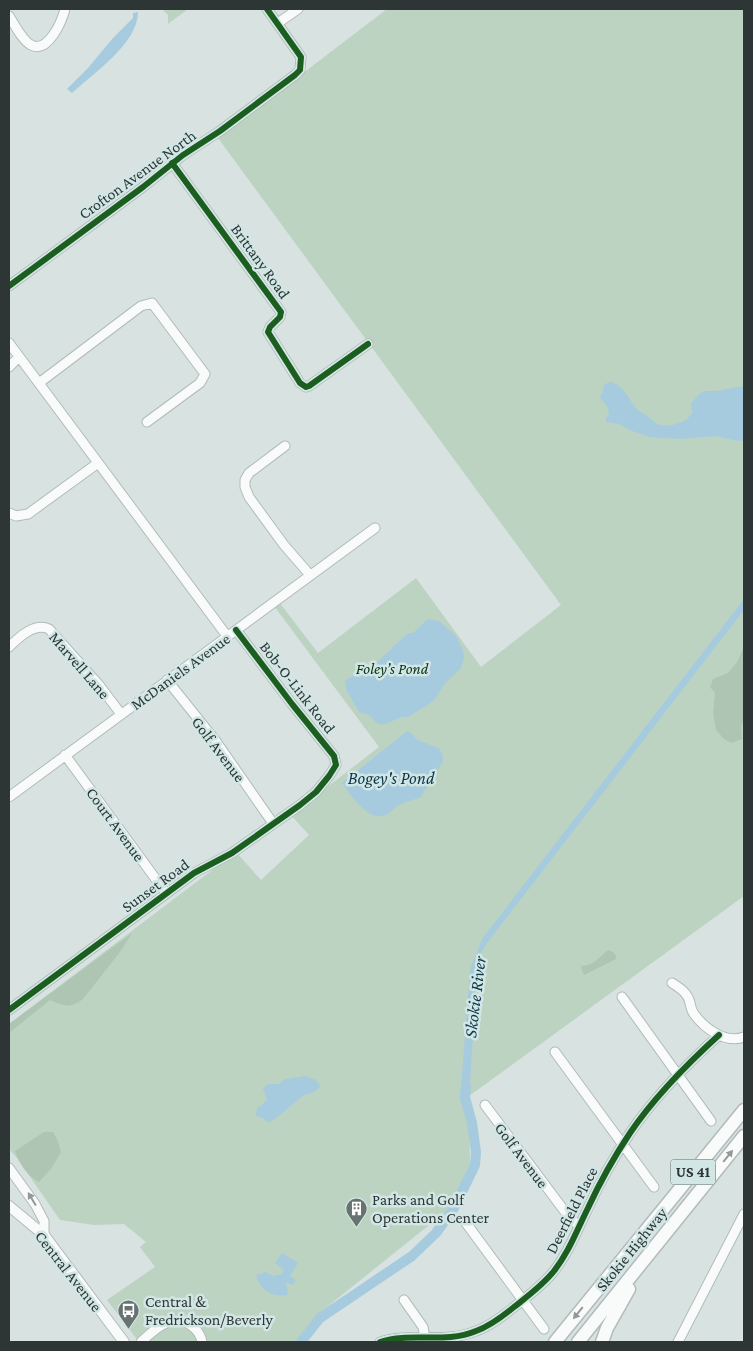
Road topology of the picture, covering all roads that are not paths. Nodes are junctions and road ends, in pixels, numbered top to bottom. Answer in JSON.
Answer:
{"nodes":[{"id":1,"x":65,"y":9,"type":"edge"},
{"id":2,"x":267,"y":9,"type":"edge"},
{"id":3,"x":298,"y":9,"type":"edge"},
{"id":4,"x":9,"y":16,"type":"edge"},
{"id":5,"x":278,"y":23,"type":"junction"},
{"id":6,"x":172,"y":163,"type":"junction"},
{"id":7,"x":9,"y":286,"type":"edge"},
{"id":8,"x":9,"y":343,"type":"edge"},
{"id":9,"x":368,"y":344,"type":"dead end"},
{"id":10,"x":19,"y":358,"type":"junction"},
{"id":11,"x":9,"y":367,"type":"edge"},
{"id":12,"x":39,"y":383,"type":"junction"},
{"id":13,"x":147,"y":422,"type":"dead end"},
{"id":14,"x":285,"y":446,"type":"dead end"},
{"id":15,"x":98,"y":463,"type":"junction"},
{"id":16,"x":9,"y":513,"type":"edge"},
{"id":17,"x":374,"y":528,"type":"dead end"},
{"id":18,"x":310,"y":575,"type":"junction"},
{"id":19,"x":236,"y":630,"type":"junction"},
{"id":20,"x":227,"y":636,"type":"junction"},
{"id":21,"x":9,"y":647,"type":"edge"},
{"id":22,"x":167,"y":680,"type":"junction"},
{"id":23,"x":121,"y":714,"type":"junction"},
{"id":24,"x":65,"y":756,"type":"junction"},
{"id":25,"x":336,"y":763,"type":"joint"},
{"id":26,"x":9,"y":797,"type":"edge"},
{"id":27,"x":270,"y":819,"type":"dead end"},
{"id":28,"x":166,"y":893,"type":"junction"},
{"id":29,"x":672,"y":983,"type":"dead end"},
{"id":30,"x":622,"y":997,"type":"dead end"},
{"id":31,"x":9,"y":1010,"type":"edge"},
{"id":32,"x":719,"y":1035,"type":"junction"},
{"id":33,"x":744,"y":1037,"type":"edge"},
{"id":34,"x":555,"y":1052,"type":"dead end"},
{"id":35,"x":677,"y":1074,"type":"junction"},
{"id":36,"x":485,"y":1105,"type":"dead end"},
{"id":37,"x":744,"y":1110,"type":"edge"},
{"id":38,"x":711,"y":1120,"type":"dead end"},
{"id":39,"x":744,"y":1136,"type":"edge"},
{"id":40,"x":622,"y":1145,"type":"junction"},
{"id":41,"x":9,"y":1168,"type":"edge"},
{"id":42,"x":654,"y":1188,"type":"dead end"},
{"id":43,"x":9,"y":1206,"type":"edge"},
{"id":44,"x":744,"y":1214,"type":"edge"},
{"id":45,"x":676,"y":1221,"type":"junction"},
{"id":46,"x":466,"y":1223,"type":"dead end"},
{"id":47,"x":579,"y":1226,"type":"junction"},
{"id":48,"x":44,"y":1235,"type":"junction"},
{"id":49,"x":404,"y":1300,"type":"dead end"},
{"id":50,"x":522,"y":1301,"type":"junction"},
{"id":51,"x":544,"y":1329,"type":"dead end"},
{"id":52,"x":424,"y":1338,"type":"junction"},
{"id":53,"x":556,"y":1340,"type":"edge"},
{"id":54,"x":124,"y":1342,"type":"edge"},
{"id":55,"x":141,"y":1342,"type":"edge"},
{"id":56,"x":202,"y":1342,"type":"edge"},
{"id":57,"x":380,"y":1342,"type":"edge"},
{"id":58,"x":578,"y":1342,"type":"edge"},
{"id":59,"x":602,"y":1342,"type":"edge"},
{"id":60,"x":678,"y":1342,"type":"edge"}],
"edges":[{"from":1,"to":4,"type":"street"},
{"from":2,"to":5,"type":"street"},
{"from":3,"to":5,"type":"street"},
{"from":5,"to":6,"type":"street","name":"Crofton Avenue North"},
{"from":6,"to":7,"type":"street","name":"Crofton Avenue North"},
{"from":6,"to":9,"type":"street","name":"Brittany Road"},
{"from":8,"to":10,"type":"street"},
{"from":10,"to":11,"type":"street"},
{"from":10,"to":12,"type":"street"},
{"from":12,"to":13,"type":"street"},
{"from":12,"to":15,"type":"street"},
{"from":14,"to":18,"type":"street"},
{"from":15,"to":16,"type":"street"},
{"from":15,"to":20,"type":"street"},
{"from":17,"to":18,"type":"street","name":"McDaniels Avenue"},
{"from":18,"to":19,"type":"street","name":"McDaniels Avenue"},
{"from":19,"to":20,"type":"street","name":"McDaniels Avenue"},
{"from":19,"to":25,"type":"street","name":"Bob-O-Link Road"},
{"from":20,"to":22,"type":"street","name":"McDaniels Avenue"},
{"from":21,"to":23,"type":"street","name":"Marvell Lane"},
{"from":22,"to":23,"type":"street","name":"McDaniels Avenue"},
{"from":22,"to":27,"type":"street","name":"Golf Avenue"},
{"from":23,"to":24,"type":"street","name":"McDaniels Avenue"},
{"from":24,"to":26,"type":"street","name":"McDaniels Avenue"},
{"from":24,"to":28,"type":"street","name":"Court Avenue"},
{"from":25,"to":28,"type":"street","name":"Sunset Road"},
{"from":28,"to":31,"type":"street","name":"Sunset Road"},
{"from":29,"to":32,"type":"street"},
{"from":30,"to":35,"type":"street"},
{"from":32,"to":33,"type":"street"},
{"from":32,"to":35,"type":"street","name":"Deerfield Place"},
{"from":34,"to":40,"type":"street"},
{"from":35,"to":38,"type":"street"},
{"from":35,"to":40,"type":"street","name":"Deerfield Place"},
{"from":36,"to":47,"type":"street","name":"Golf Avenue"},
{"from":37,"to":53,"type":"highway","name":"Skokie Highway","number":"US 41","one_way":true},
{"from":45,"to":39,"type":"highway","name":"Skokie Highway","number":"US 41","one_way":true},
{"from":40,"to":42,"type":"street"},
{"from":40,"to":47,"type":"street","name":"Deerfield Place"},
{"from":48,"to":41,"type":"street","one_way":true},
{"from":43,"to":48,"type":"main road","name":"Central Avenue"},
{"from":44,"to":60,"type":"street"},
{"from":45,"to":58,"type":"highway","name":"Skokie Highway","number":"US 41"},
{"from":45,"to":59,"type":"highway"},
{"from":46,"to":50,"type":"street"},
{"from":47,"to":50,"type":"street","name":"Deerfield Place"},
{"from":48,"to":54,"type":"main road","name":"Central Avenue"},
{"from":49,"to":52,"type":"street"},
{"from":50,"to":51,"type":"street"},
{"from":50,"to":52,"type":"street","name":"Deerfield Place"},
{"from":52,"to":57,"type":"street","name":"Deerfield Place"},
{"from":55,"to":56,"type":"street"}]}
